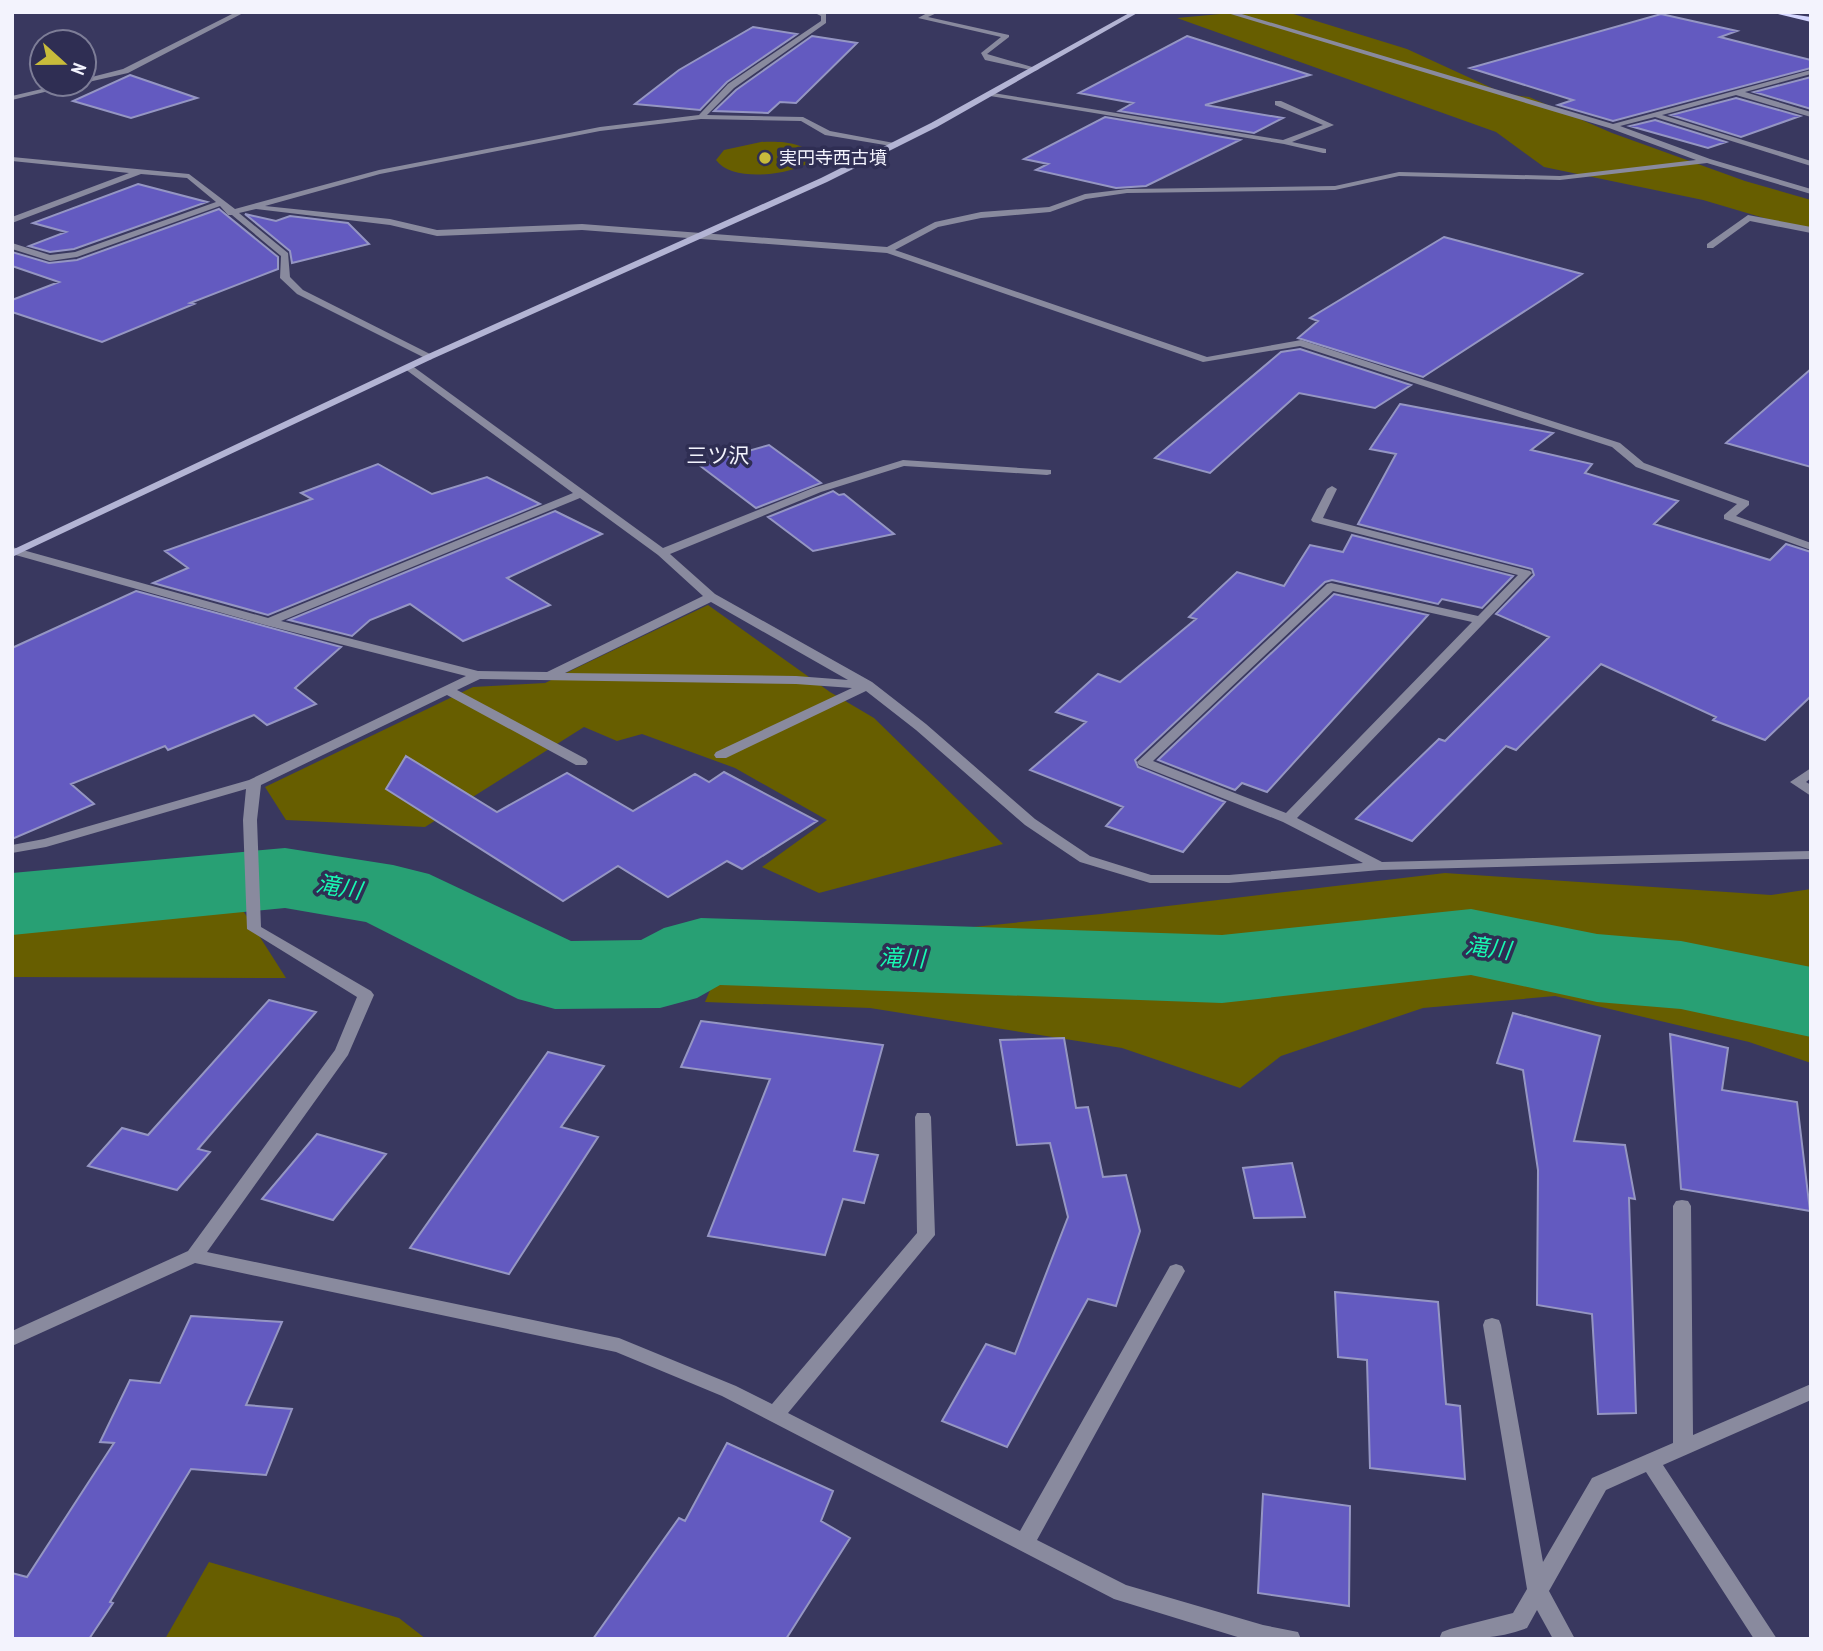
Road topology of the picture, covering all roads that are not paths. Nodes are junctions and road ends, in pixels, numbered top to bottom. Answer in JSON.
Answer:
{"nodes":[{"id":1,"x":242,"y":12,"type":"edge"},
{"id":2,"x":816,"y":12,"type":"edge"},
{"id":3,"x":936,"y":12,"type":"edge"},
{"id":4,"x":1136,"y":12,"type":"edge"},
{"id":5,"x":1227,"y":12,"type":"edge"},
{"id":6,"x":1781,"y":12,"type":"edge"},
{"id":7,"x":1811,"y":20,"type":"edge"},
{"id":8,"x":1035,"y":69,"type":"junction"},
{"id":9,"x":1811,"y":72,"type":"edge"},
{"id":10,"x":98,"y":78,"type":"edge"},
{"id":11,"x":1739,"y":93,"type":"junction"},
{"id":12,"x":989,"y":94,"type":"junction"},
{"id":13,"x":1278,"y":103,"type":"dead end"},
{"id":14,"x":1811,"y":115,"type":"edge"},
{"id":15,"x":1658,"y":116,"type":"junction"},
{"id":16,"x":701,"y":117,"type":"junction"},
{"id":17,"x":1612,"y":126,"type":"junction"},
{"id":18,"x":1284,"y":142,"type":"junction"},
{"id":19,"x":894,"y":145,"type":"junction"},
{"id":20,"x":1323,"y":151,"type":"dead end"},
{"id":21,"x":12,"y":159,"type":"edge"},
{"id":22,"x":1707,"y":161,"type":"junction"},
{"id":23,"x":1811,"y":164,"type":"edge"},
{"id":24,"x":144,"y":170,"type":"junction"},
{"id":25,"x":1811,"y":192,"type":"edge"},
{"id":26,"x":221,"y":203,"type":"junction"},
{"id":27,"x":260,"y":208,"type":"junction"},
{"id":28,"x":232,"y":213,"type":"junction"},
{"id":29,"x":12,"y":220,"type":"edge"},
{"id":30,"x":1811,"y":230,"type":"edge"},
{"id":31,"x":698,"y":237,"type":"junction"},
{"id":32,"x":12,"y":246,"type":"edge"},
{"id":33,"x":1710,"y":246,"type":"dead end"},
{"id":34,"x":888,"y":250,"type":"junction"},
{"id":35,"x":429,"y":357,"type":"junction"},
{"id":36,"x":408,"y":367,"type":"junction"},
{"id":37,"x":1047,"y":472,"type":"dead end"},
{"id":38,"x":1332,"y":489,"type":"dead end"},
{"id":39,"x":580,"y":494,"type":"junction"},
{"id":40,"x":1811,"y":547,"type":"edge"},
{"id":41,"x":14,"y":552,"type":"edge"},
{"id":42,"x":662,"y":553,"type":"junction"},
{"id":43,"x":711,"y":597,"type":"junction"},
{"id":44,"x":1479,"y":620,"type":"junction"},
{"id":45,"x":269,"y":622,"type":"junction"},
{"id":46,"x":478,"y":675,"type":"junction"},
{"id":47,"x":548,"y":676,"type":"junction"},
{"id":48,"x":867,"y":685,"type":"junction"},
{"id":49,"x":446,"y":690,"type":"junction"},
{"id":50,"x":721,"y":755,"type":"dead end"},
{"id":51,"x":581,"y":762,"type":"dead end"},
{"id":52,"x":1811,"y":772,"type":"edge"},
{"id":53,"x":254,"y":783,"type":"junction"},
{"id":54,"x":1811,"y":792,"type":"edge"},
{"id":55,"x":1288,"y":819,"type":"junction"},
{"id":56,"x":12,"y":849,"type":"edge"},
{"id":57,"x":1811,"y":855,"type":"edge"},
{"id":58,"x":1380,"y":866,"type":"junction"},
{"id":59,"x":923,"y":1116,"type":"dead end"},
{"id":60,"x":1682,"y":1206,"type":"dead end"},
{"id":61,"x":194,"y":1256,"type":"junction"},
{"id":62,"x":1176,"y":1271,"type":"dead end"},
{"id":63,"x":1492,"y":1325,"type":"dead end"},
{"id":64,"x":12,"y":1339,"type":"edge"},
{"id":65,"x":1811,"y":1392,"type":"edge"},
{"id":66,"x":775,"y":1415,"type":"junction"},
{"id":67,"x":1682,"y":1449,"type":"junction"},
{"id":68,"x":1651,"y":1463,"type":"junction"},
{"id":69,"x":1024,"y":1543,"type":"junction"},
{"id":70,"x":1538,"y":1591,"type":"junction"},
{"id":71,"x":1290,"y":1639,"type":"edge"},
{"id":72,"x":1450,"y":1639,"type":"edge"},
{"id":73,"x":1564,"y":1639,"type":"edge"},
{"id":74,"x":1766,"y":1639,"type":"edge"}],
"edges":[{"from":1,"to":10,"type":"street"},
{"from":2,"to":16,"type":"street"},
{"from":3,"to":8,"type":"street"},
{"from":4,"to":8,"type":"street"},
{"from":5,"to":17,"type":"street"},
{"from":6,"to":7,"type":"main road"},
{"from":8,"to":12,"type":"street"},
{"from":9,"to":11,"type":"street"},
{"from":11,"to":14,"type":"street"},
{"from":11,"to":15,"type":"street"},
{"from":12,"to":18,"type":"street"},
{"from":12,"to":19,"type":"street"},
{"from":13,"to":18,"type":"street"},
{"from":15,"to":17,"type":"street"},
{"from":15,"to":23,"type":"street"},
{"from":16,"to":19,"type":"street"},
{"from":16,"to":27,"type":"street"},
{"from":17,"to":22,"type":"street"},
{"from":18,"to":20,"type":"street"},
{"from":19,"to":31,"type":"street"},
{"from":21,"to":24,"type":"street"},
{"from":22,"to":25,"type":"street"},
{"from":22,"to":34,"type":"street"},
{"from":24,"to":26,"type":"street"},
{"from":24,"to":29,"type":"street"},
{"from":26,"to":28,"type":"street"},
{"from":26,"to":32,"type":"street"},
{"from":27,"to":28,"type":"street"},
{"from":27,"to":31,"type":"street"},
{"from":28,"to":35,"type":"street"},
{"from":30,"to":33,"type":"street"},
{"from":31,"to":34,"type":"street"},
{"from":31,"to":35,"type":"street"},
{"from":34,"to":40,"type":"street"},
{"from":35,"to":36,"type":"street"},
{"from":36,"to":39,"type":"street"},
{"from":36,"to":41,"type":"street"},
{"from":37,"to":42,"type":"street"},
{"from":38,"to":44,"type":"street"},
{"from":39,"to":42,"type":"street"},
{"from":39,"to":45,"type":"street"},
{"from":41,"to":45,"type":"street"},
{"from":42,"to":43,"type":"street"},
{"from":43,"to":47,"type":"street"},
{"from":43,"to":48,"type":"street"},
{"from":44,"to":55,"type":"street"},
{"from":44,"to":55,"type":"street"},
{"from":45,"to":46,"type":"street"},
{"from":46,"to":47,"type":"street"},
{"from":46,"to":49,"type":"street"},
{"from":47,"to":48,"type":"street"},
{"from":48,"to":50,"type":"street"},
{"from":48,"to":58,"type":"street"},
{"from":49,"to":51,"type":"street"},
{"from":49,"to":53,"type":"street"},
{"from":52,"to":54,"type":"street"},
{"from":53,"to":56,"type":"street"},
{"from":53,"to":61,"type":"street"},
{"from":55,"to":58,"type":"street"},
{"from":57,"to":58,"type":"street"},
{"from":59,"to":66,"type":"street"},
{"from":60,"to":67,"type":"street"},
{"from":61,"to":64,"type":"street"},
{"from":61,"to":66,"type":"street"},
{"from":62,"to":69,"type":"street"},
{"from":63,"to":70,"type":"street"},
{"from":65,"to":67,"type":"street"},
{"from":66,"to":69,"type":"street"},
{"from":67,"to":68,"type":"street"},
{"from":68,"to":70,"type":"street"},
{"from":68,"to":74,"type":"street"},
{"from":69,"to":71,"type":"street"},
{"from":70,"to":72,"type":"street"},
{"from":70,"to":73,"type":"street"}]}
